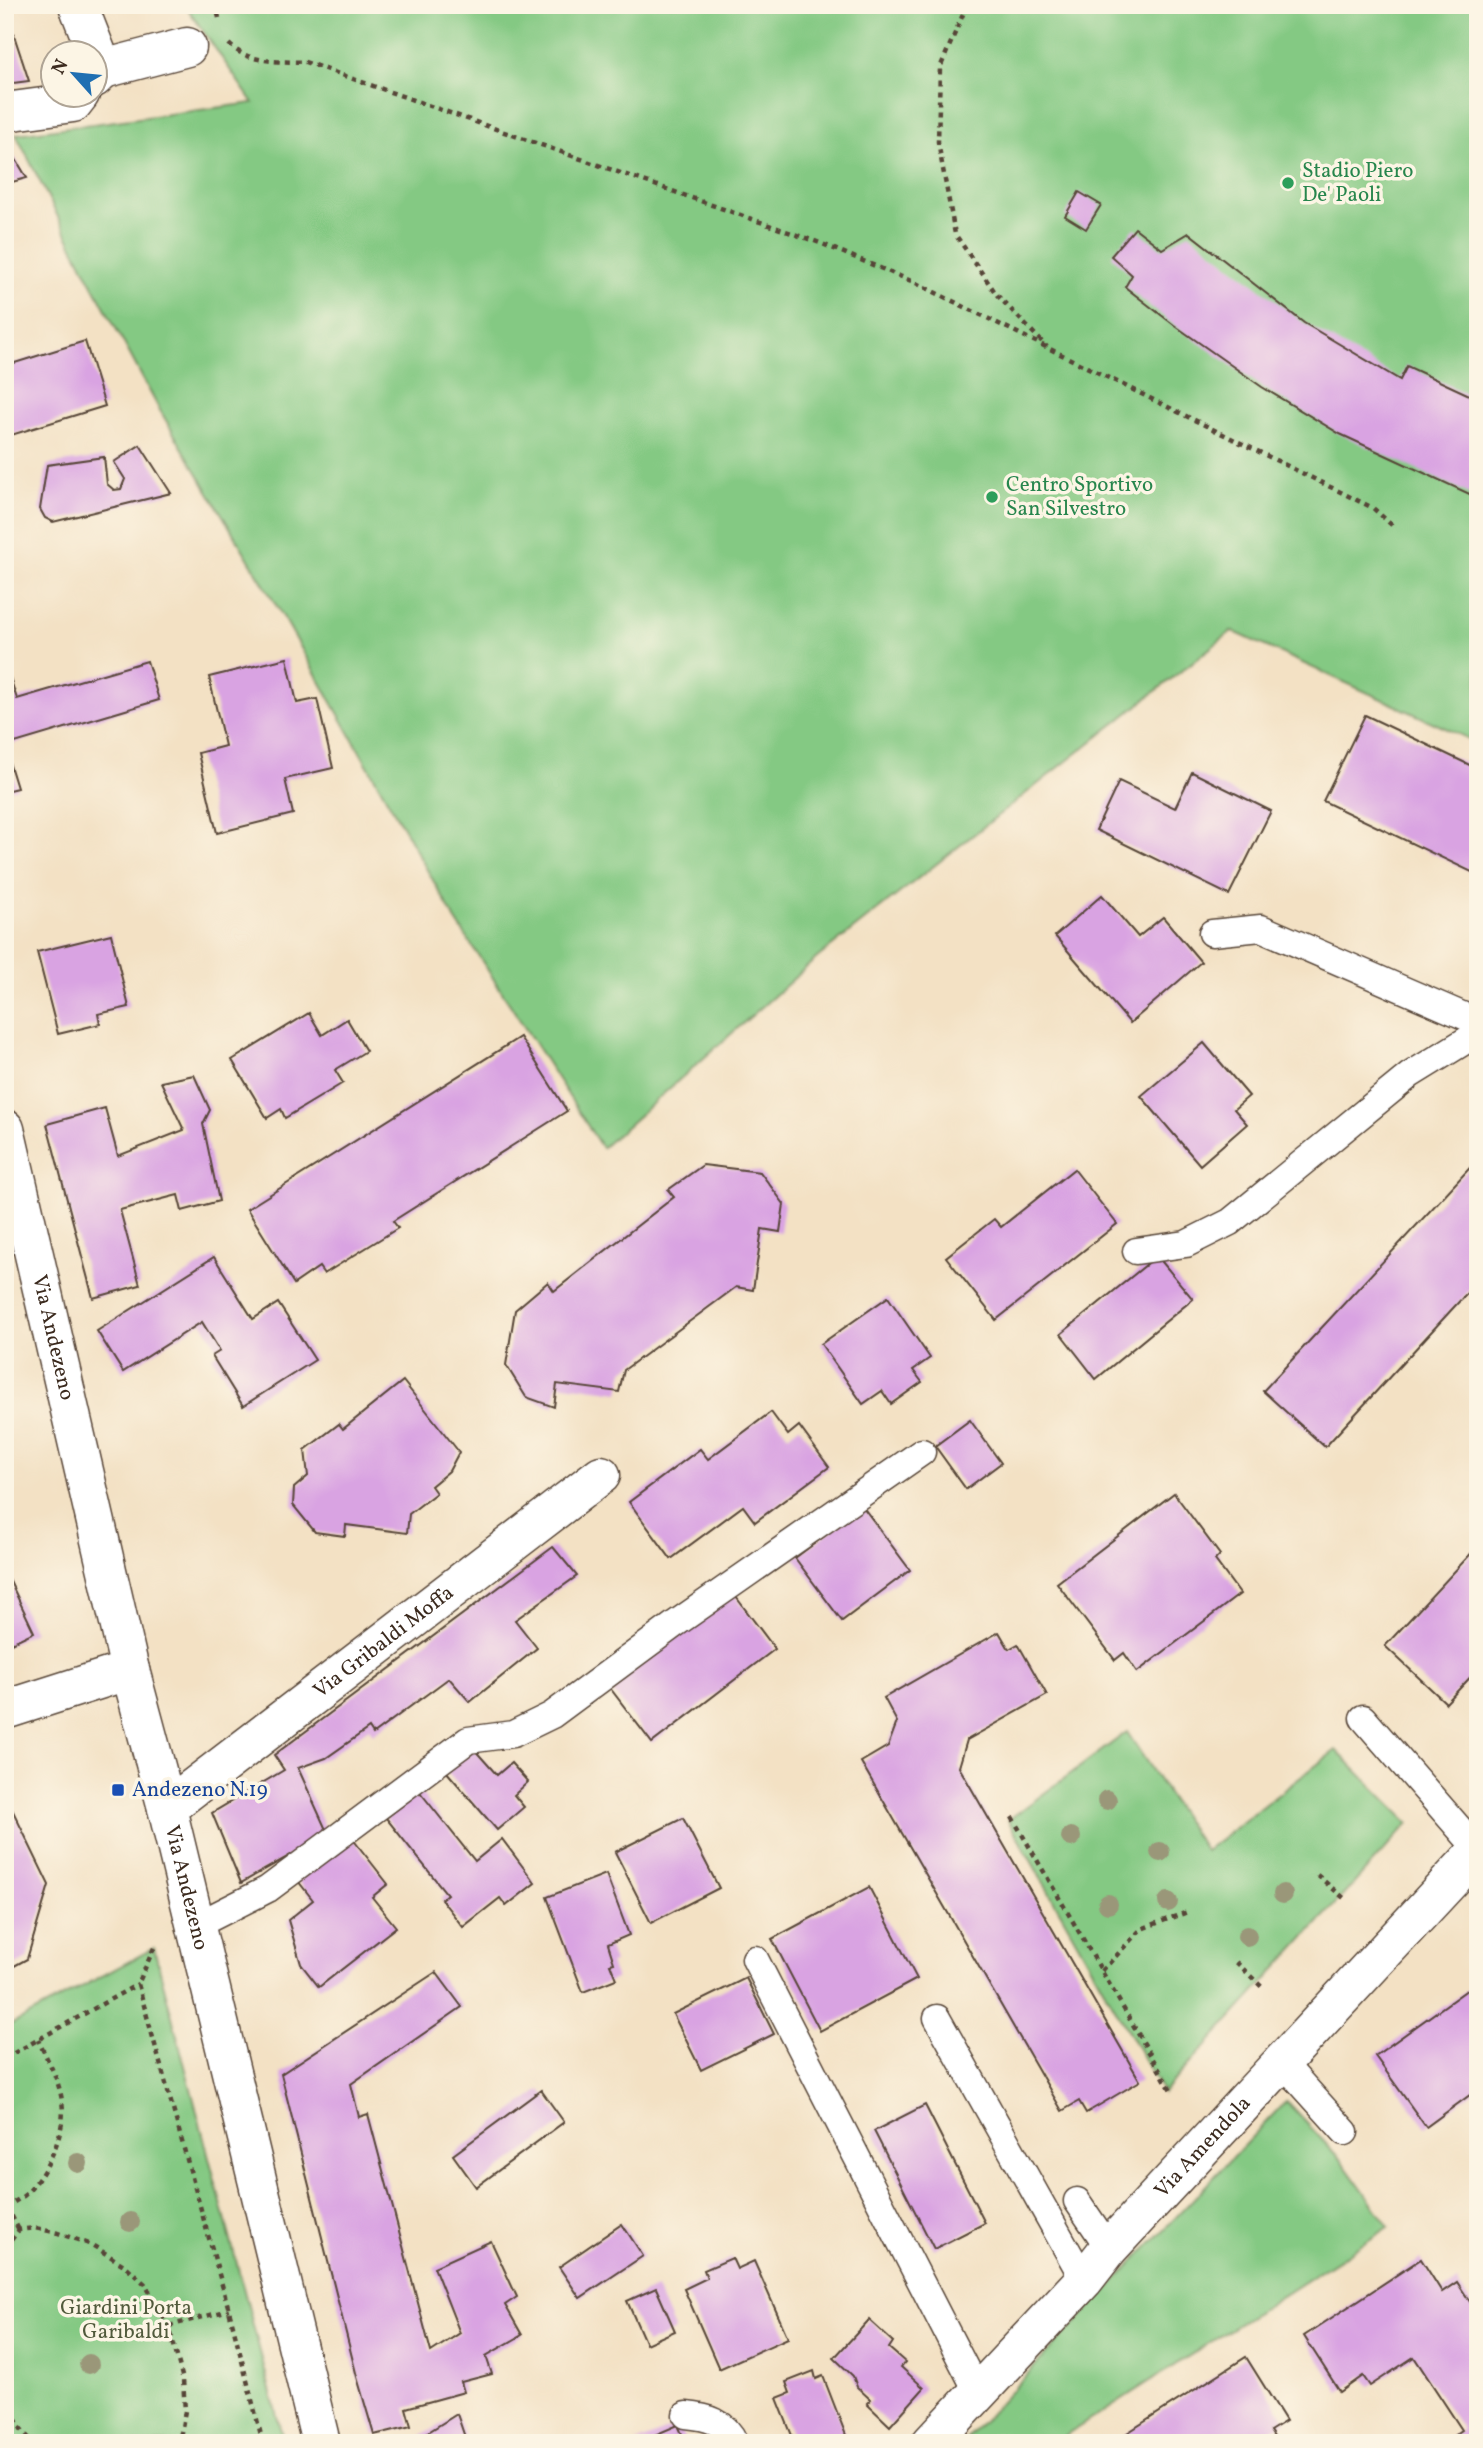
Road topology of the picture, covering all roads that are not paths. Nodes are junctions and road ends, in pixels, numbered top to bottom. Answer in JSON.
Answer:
{"nodes":[{"id":1,"x":78,"y":5,"type":"edge"},
{"id":2,"x":85,"y":38,"type":"edge"},
{"id":3,"x":204,"y":42,"type":"road end"},
{"id":4,"x":108,"y":75,"type":"edge"},
{"id":5,"x":38,"y":108,"type":"edge"},
{"id":6,"x":5,"y":112,"type":"edge"},
{"id":7,"x":1212,"y":933,"type":"dead end"},
{"id":8,"x":1478,"y":1022,"type":"edge"},
{"id":9,"x":1478,"y":1033,"type":"edge"},
{"id":10,"x":5,"y":1129,"type":"edge"},
{"id":11,"x":1136,"y":1251,"type":"dead end"},
{"id":12,"x":922,"y":1452,"type":"dead end"},
{"id":13,"x":601,"y":1475,"type":"dead end"},
{"id":14,"x":130,"y":1670,"type":"junction"},
{"id":15,"x":5,"y":1710,"type":"edge"},
{"id":16,"x":1363,"y":1718,"type":"dead end"},
{"id":17,"x":167,"y":1808,"type":"junction"},
{"id":18,"x":1478,"y":1851,"type":"edge"},
{"id":19,"x":195,"y":1926,"type":"junction"},
{"id":20,"x":755,"y":1959,"type":"dead end"},
{"id":21,"x":937,"y":2018,"type":"dead end"},
{"id":22,"x":1281,"y":2061,"type":"junction"},
{"id":23,"x":1345,"y":2132,"type":"dead end"},
{"id":24,"x":1077,"y":2202,"type":"dead end"},
{"id":25,"x":1109,"y":2248,"type":"junction"},
{"id":26,"x":1084,"y":2280,"type":"junction"},
{"id":27,"x":978,"y":2393,"type":"junction"},
{"id":28,"x":686,"y":2415,"type":"dead end"},
{"id":29,"x":321,"y":2443,"type":"edge"},
{"id":30,"x":735,"y":2443,"type":"edge"},
{"id":31,"x":931,"y":2443,"type":"edge"}],
"edges":[{"from":1,"to":2,"type":"street"},
{"from":3,"to":4,"type":"street"},
{"from":5,"to":6,"type":"street"},
{"from":7,"to":8,"type":"lane"},
{"from":9,"to":11,"type":"lane"},
{"from":10,"to":14,"type":"street","name":"Via Andezeno"},
{"from":12,"to":19,"type":"lane"},
{"from":13,"to":17,"type":"street","name":"Via Gribaldi Moffa"},
{"from":14,"to":15,"type":"street"},
{"from":14,"to":17,"type":"street","name":"Via Andezeno"},
{"from":16,"to":18,"type":"lane"},
{"from":17,"to":19,"type":"street","name":"Via Andezeno"},
{"from":18,"to":22,"type":"street","name":"Via Amendola"},
{"from":19,"to":29,"type":"street","name":"Via Andezeno"},
{"from":20,"to":27,"type":"lane"},
{"from":21,"to":26,"type":"lane"},
{"from":22,"to":23,"type":"lane"},
{"from":22,"to":25,"type":"street","name":"Via Amendola"},
{"from":24,"to":25,"type":"lane"},
{"from":25,"to":26,"type":"street","name":"Via Amendola"},
{"from":26,"to":27,"type":"street","name":"Via Amendola"},
{"from":27,"to":31,"type":"street","name":"Via Amendola"},
{"from":28,"to":30,"type":"lane"}]}
